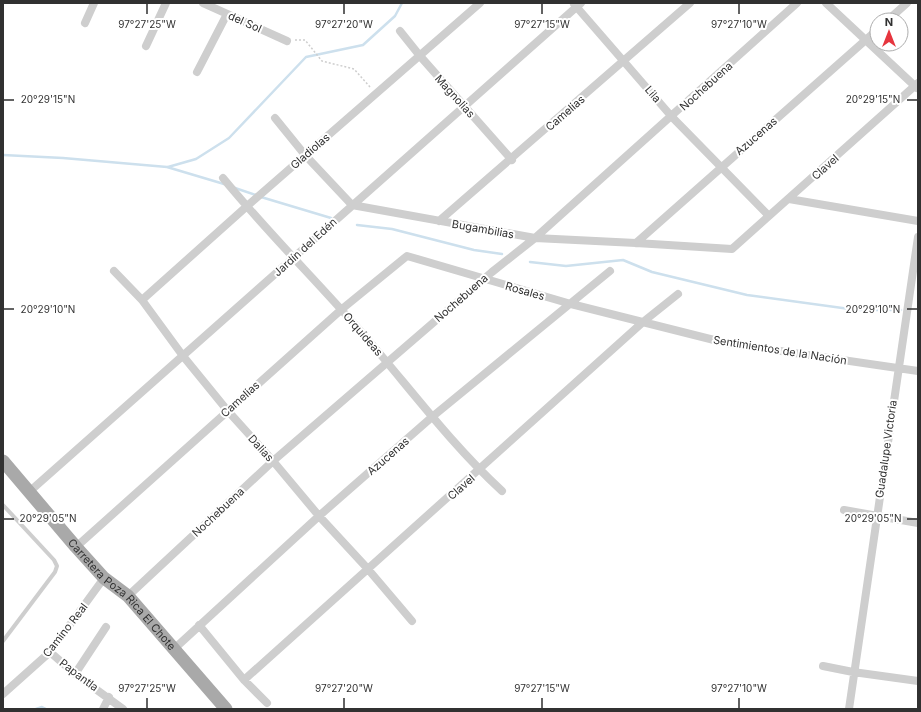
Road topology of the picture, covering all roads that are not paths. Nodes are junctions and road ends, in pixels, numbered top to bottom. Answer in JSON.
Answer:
{"nodes":[{"id":1,"x":94,"y":3,"type":"edge"},
{"id":2,"x":166,"y":3,"type":"edge"},
{"id":3,"x":203,"y":3,"type":"edge"},
{"id":4,"x":480,"y":3,"type":"edge"},
{"id":5,"x":690,"y":3,"type":"edge"},
{"id":6,"x":797,"y":3,"type":"edge"},
{"id":7,"x":826,"y":3,"type":"edge"},
{"id":8,"x":907,"y":3,"type":"edge"},
{"id":9,"x":577,"y":4,"type":"edge"},
{"id":10,"x":897,"y":12,"type":"edge"},
{"id":11,"x":227,"y":14,"type":"junction"},
{"id":12,"x":85,"y":23,"type":"dead end"},
{"id":13,"x":400,"y":31,"type":"dead end"},
{"id":14,"x":869,"y":37,"type":"edge"},
{"id":15,"x":865,"y":40,"type":"junction"},
{"id":16,"x":287,"y":41,"type":"road end"},
{"id":17,"x":146,"y":46,"type":"dead end"},
{"id":18,"x":420,"y":56,"type":"junction"},
{"id":19,"x":624,"y":61,"type":"junction"},
{"id":20,"x":197,"y":72,"type":"dead end"},
{"id":21,"x":917,"y":86,"type":"edge"},
{"id":22,"x":465,"y":106,"type":"junction"},
{"id":23,"x":672,"y":117,"type":"junction"},
{"id":24,"x":275,"y":118,"type":"dead end"},
{"id":25,"x":305,"y":155,"type":"junction"},
{"id":26,"x":512,"y":160,"type":"junction"},
{"id":27,"x":721,"y":167,"type":"junction"},
{"id":28,"x":222,"y":178,"type":"dead end"},
{"id":29,"x":789,"y":200,"type":"junction"},
{"id":30,"x":249,"y":205,"type":"junction"},
{"id":31,"x":352,"y":205,"type":"junction"},
{"id":32,"x":770,"y":216,"type":"junction"},
{"id":33,"x":439,"y":221,"type":"junction"},
{"id":34,"x":918,"y":221,"type":"edge"},
{"id":35,"x":918,"y":236,"type":"edge"},
{"id":36,"x":535,"y":238,"type":"junction"},
{"id":37,"x":636,"y":243,"type":"junction"},
{"id":38,"x":732,"y":249,"type":"joint"},
{"id":39,"x":407,"y":256,"type":"joint"},
{"id":40,"x":293,"y":258,"type":"junction"},
{"id":41,"x":610,"y":270,"type":"dead end"},
{"id":42,"x":114,"y":271,"type":"dead end"},
{"id":43,"x":484,"y":279,"type":"junction"},
{"id":44,"x":678,"y":294,"type":"dead end"},
{"id":45,"x":142,"y":300,"type":"junction"},
{"id":46,"x":571,"y":304,"type":"junction"},
{"id":47,"x":342,"y":309,"type":"junction"},
{"id":48,"x":643,"y":322,"type":"junction"},
{"id":49,"x":183,"y":356,"type":"junction"},
{"id":50,"x":388,"y":362,"type":"junction"},
{"id":51,"x":898,"y":368,"type":"junction"},
{"id":52,"x":918,"y":371,"type":"edge"},
{"id":53,"x":227,"y":410,"type":"junction"},
{"id":54,"x":432,"y":418,"type":"junction"},
{"id":55,"x":3,"y":461,"type":"edge"},
{"id":56,"x":273,"y":461,"type":"junction"},
{"id":57,"x":480,"y":470,"type":"junction"},
{"id":58,"x":502,"y":491,"type":"dead end"},
{"id":59,"x":29,"y":492,"type":"junction"},
{"id":60,"x":3,"y":505,"type":"edge"},
{"id":61,"x":844,"y":510,"type":"dead end"},
{"id":62,"x":876,"y":515,"type":"junction"},
{"id":63,"x":319,"y":516,"type":"junction"},
{"id":64,"x":918,"y":523,"type":"edge"},
{"id":65,"x":76,"y":547,"type":"junction"},
{"id":66,"x":367,"y":568,"type":"junction"},
{"id":67,"x":104,"y":578,"type":"junction"},
{"id":68,"x":128,"y":596,"type":"junction"},
{"id":69,"x":412,"y":621,"type":"dead end"},
{"id":70,"x":199,"y":625,"type":"junction"},
{"id":71,"x":106,"y":627,"type":"dead end"},
{"id":72,"x":3,"y":641,"type":"edge"},
{"id":73,"x":174,"y":649,"type":"junction"},
{"id":74,"x":50,"y":652,"type":"junction"},
{"id":75,"x":823,"y":666,"type":"dead end"},
{"id":76,"x":854,"y":672,"type":"junction"},
{"id":77,"x":74,"y":674,"type":"junction"},
{"id":78,"x":244,"y":680,"type":"junction"},
{"id":79,"x":918,"y":681,"type":"edge"},
{"id":80,"x":3,"y":694,"type":"edge"},
{"id":81,"x":109,"y":697,"type":"junction"},
{"id":82,"x":267,"y":703,"type":"dead end"},
{"id":83,"x":103,"y":709,"type":"edge"},
{"id":84,"x":123,"y":709,"type":"edge"},
{"id":85,"x":226,"y":709,"type":"edge"},
{"id":86,"x":849,"y":709,"type":"edge"}],
"edges":[{"from":1,"to":12,"type":"street"},
{"from":2,"to":17,"type":"street"},
{"from":3,"to":11,"type":"street","name":"del Sol"},
{"from":4,"to":18,"type":"street","name":"Gladiolas"},
{"from":5,"to":19,"type":"street","name":"Camelias"},
{"from":6,"to":23,"type":"street","name":"Nochebuena"},
{"from":7,"to":15,"type":"street"},
{"from":8,"to":10,"type":"street"},
{"from":9,"to":19,"type":"street","name":"Lila"},
{"from":9,"to":22,"type":"street","name":"Jardín del Edén"},
{"from":11,"to":16,"type":"street","name":"del Sol"},
{"from":11,"to":20,"type":"street"},
{"from":13,"to":18,"type":"street","name":"Magnolias"},
{"from":14,"to":15,"type":"street","name":"Azucenas"},
{"from":15,"to":21,"type":"street"},
{"from":15,"to":27,"type":"street","name":"Azucenas"},
{"from":18,"to":22,"type":"street","name":"Magnolias"},
{"from":18,"to":25,"type":"street","name":"Gladiolas"},
{"from":19,"to":23,"type":"street","name":"Lila"},
{"from":19,"to":26,"type":"street","name":"Camelias"},
{"from":21,"to":29,"type":"street","name":"Clavel"},
{"from":22,"to":26,"type":"street","name":"Magnolias"},
{"from":22,"to":31,"type":"street","name":"Jardín del Edén"},
{"from":23,"to":27,"type":"street","name":"Lila"},
{"from":23,"to":36,"type":"street","name":"Nochebuena"},
{"from":24,"to":25,"type":"street"},
{"from":25,"to":30,"type":"street","name":"Gladiolas"},
{"from":25,"to":31,"type":"street"},
{"from":26,"to":33,"type":"street","name":"Camelias"},
{"from":27,"to":32,"type":"street","name":"Lila"},
{"from":27,"to":37,"type":"street","name":"Azucenas"},
{"from":28,"to":30,"type":"street","name":"Orquídeas"},
{"from":29,"to":32,"type":"street","name":"Clavel"},
{"from":29,"to":34,"type":"street"},
{"from":30,"to":40,"type":"street","name":"Orquídeas"},
{"from":30,"to":45,"type":"street","name":"Gladiolas"},
{"from":31,"to":33,"type":"street","name":"Bugambilias"},
{"from":31,"to":40,"type":"street","name":"Jardín del Edén"},
{"from":32,"to":38,"type":"street","name":"Clavel"},
{"from":33,"to":36,"type":"street","name":"Bugambilias"},
{"from":35,"to":51,"type":"street","name":"Guadalupe Victoria"},
{"from":36,"to":37,"type":"street","name":"Bugambilias"},
{"from":36,"to":43,"type":"street","name":"Nochebuena"},
{"from":37,"to":38,"type":"street","name":"Bugambilias"},
{"from":39,"to":43,"type":"street","name":"Rosales"},
{"from":39,"to":47,"type":"street","name":"Camelias"},
{"from":40,"to":47,"type":"street","name":"Orquídeas"},
{"from":40,"to":49,"type":"street","name":"Jardín del Edén"},
{"from":41,"to":46,"type":"street","name":"Azucenas"},
{"from":42,"to":45,"type":"street","name":"Dalias"},
{"from":43,"to":46,"type":"street","name":"Rosales"},
{"from":43,"to":50,"type":"street","name":"Nochebuena"},
{"from":44,"to":48,"type":"street","name":"Clavel"},
{"from":45,"to":49,"type":"street","name":"Dalias"},
{"from":46,"to":48,"type":"street","name":"Rosales"},
{"from":46,"to":54,"type":"street","name":"Azucenas"},
{"from":47,"to":50,"type":"street","name":"Orquídeas"},
{"from":47,"to":53,"type":"street","name":"Camelias"},
{"from":48,"to":51,"type":"street","name":"Sentimientos de la Nación"},
{"from":48,"to":57,"type":"street","name":"Clavel"},
{"from":49,"to":53,"type":"street","name":"Dalias"},
{"from":49,"to":59,"type":"street","name":"Jardín del Edén"},
{"from":50,"to":54,"type":"street","name":"Orquídeas"},
{"from":50,"to":56,"type":"street","name":"Nochebuena"},
{"from":51,"to":52,"type":"street","name":"Sentimientos de la Nación"},
{"from":51,"to":62,"type":"street","name":"Guadalupe Victoria"},
{"from":53,"to":56,"type":"street","name":"Dalias"},
{"from":53,"to":65,"type":"street","name":"Camelias"},
{"from":54,"to":57,"type":"street","name":"Orquídeas"},
{"from":54,"to":63,"type":"street","name":"Azucenas"},
{"from":55,"to":59,"type":"main road","name":"Carretera Poza Rica El Chote"},
{"from":56,"to":63,"type":"street","name":"Dalias"},
{"from":56,"to":68,"type":"street","name":"Nochebuena"},
{"from":57,"to":58,"type":"street","name":"Orquídeas"},
{"from":57,"to":66,"type":"street","name":"Clavel"},
{"from":59,"to":65,"type":"main road","name":"Carretera Poza Rica El Chote"},
{"from":60,"to":72,"type":"lane"},
{"from":61,"to":62,"type":"street"},
{"from":62,"to":64,"type":"street"},
{"from":62,"to":76,"type":"street","name":"Guadalupe Victoria"},
{"from":63,"to":66,"type":"street","name":"Dalias"},
{"from":63,"to":70,"type":"street","name":"Azucenas"},
{"from":65,"to":67,"type":"main road","name":"Carretera Poza Rica El Chote"},
{"from":66,"to":69,"type":"street","name":"Dalias"},
{"from":66,"to":78,"type":"street","name":"Clavel"},
{"from":67,"to":68,"type":"main road","name":"Carretera Poza Rica El Chote"},
{"from":67,"to":74,"type":"street","name":"Camino Real"},
{"from":68,"to":73,"type":"main road","name":"Carretera Poza Rica El Chote"},
{"from":70,"to":73,"type":"street","name":"Azucenas"},
{"from":70,"to":78,"type":"street"},
{"from":71,"to":77,"type":"street"},
{"from":73,"to":85,"type":"main road","name":"Carretera Poza Rica El Chote"},
{"from":74,"to":77,"type":"street","name":"Papantla"},
{"from":74,"to":80,"type":"street","name":"Camino Real"},
{"from":75,"to":76,"type":"street"},
{"from":76,"to":79,"type":"street"},
{"from":76,"to":86,"type":"street","name":"Guadalupe Victoria"},
{"from":77,"to":81,"type":"street","name":"Papantla"},
{"from":78,"to":82,"type":"street"},
{"from":81,"to":83,"type":"street"},
{"from":81,"to":84,"type":"street","name":"Papantla"}]}
